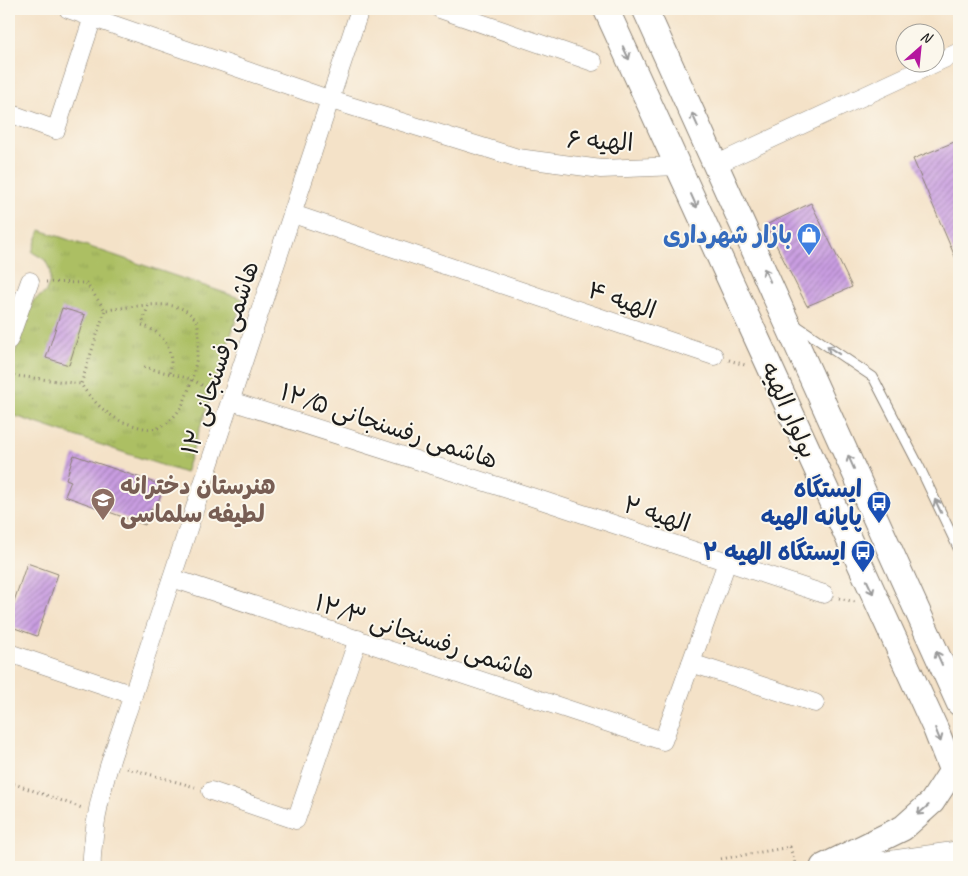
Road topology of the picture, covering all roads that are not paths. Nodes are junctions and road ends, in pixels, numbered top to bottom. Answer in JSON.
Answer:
{"nodes":[{"id":1,"x":68,"y":9,"type":"edge"},
{"id":2,"x":360,"y":9,"type":"edge"},
{"id":3,"x":440,"y":9,"type":"edge"},
{"id":4,"x":606,"y":9,"type":"edge"},
{"id":5,"x":646,"y":9,"type":"edge"},
{"id":6,"x":93,"y":17,"type":"junction"},
{"id":7,"x":959,"y":52,"type":"edge"},
{"id":8,"x":594,"y":62,"type":"dead end"},
{"id":9,"x":330,"y":100,"type":"junction"},
{"id":10,"x":9,"y":114,"type":"edge"},
{"id":11,"x":715,"y":165,"type":"junction"},
{"id":12,"x":679,"y":166,"type":"junction"},
{"id":13,"x":293,"y":214,"type":"junction"},
{"id":14,"x":30,"y":281,"type":"road end"},
{"id":15,"x":787,"y":319,"type":"junction"},
{"id":16,"x":11,"y":328,"type":"edge"},
{"id":17,"x":714,"y":356,"type":"road end"},
{"id":18,"x":231,"y":401,"type":"junction"},
{"id":19,"x":532,"y":497,"type":"joint"},
{"id":20,"x":959,"y":550,"type":"edge"},
{"id":21,"x":727,"y":562,"type":"junction"},
{"id":22,"x":172,"y":578,"type":"junction"},
{"id":23,"x":824,"y":594,"type":"dead end"},
{"id":24,"x":358,"y":640,"type":"junction"},
{"id":25,"x":9,"y":653,"type":"edge"},
{"id":26,"x":691,"y":663,"type":"junction"},
{"id":27,"x":133,"y":695,"type":"junction"},
{"id":28,"x":815,"y":703,"type":"dead end"},
{"id":29,"x":959,"y":703,"type":"edge"},
{"id":30,"x":956,"y":772,"type":"edge"},
{"id":31,"x":211,"y":791,"type":"road end"},
{"id":32,"x":959,"y":855,"type":"edge"},
{"id":33,"x":92,"y":867,"type":"edge"},
{"id":34,"x":823,"y":867,"type":"edge"},
{"id":35,"x":875,"y":867,"type":"edge"}],
"edges":[{"from":1,"to":6,"type":"street","name":"الهیه ۶"},
{"from":2,"to":9,"type":"street","name":"هاشمی رفسنجانی ۱۲"},
{"from":3,"to":8,"type":"street"},
{"from":4,"to":12,"type":"main road","name":"بولوار الهیه","one_way":true},
{"from":11,"to":5,"type":"main road","name":"بولوار الهیه","one_way":true},
{"from":6,"to":9,"type":"street","name":"الهیه ۶"},
{"from":6,"to":10,"type":"street"},
{"from":7,"to":11,"type":"street"},
{"from":9,"to":12,"type":"street","name":"الهیه ۶"},
{"from":9,"to":13,"type":"street","name":"هاشمی رفسنجانی ۱۲"},
{"from":15,"to":11,"type":"main road","name":"بولوار الهیه","one_way":true},
{"from":12,"to":30,"type":"main road","name":"بولوار الهیه","one_way":true},
{"from":13,"to":17,"type":"street","name":"الهیه ۴"},
{"from":13,"to":18,"type":"street","name":"هاشمی رفسنجانی ۱۲"},
{"from":14,"to":16,"type":"street"},
{"from":20,"to":15,"type":"lane","one_way":true},
{"from":29,"to":15,"type":"main road","name":"بولوار الهیه","one_way":true},
{"from":18,"to":19,"type":"street","name":"هاشمی رفسنجانی ۱۲/۵"},
{"from":18,"to":22,"type":"street","name":"هاشمی رفسنجانی ۱۲"},
{"from":19,"to":21,"type":"street","name":"الهیه ۲"},
{"from":21,"to":23,"type":"street","name":"الهیه ۲"},
{"from":21,"to":26,"type":"street"},
{"from":22,"to":24,"type":"street","name":"هاشمی رفسنجانی ۱۲/۳"},
{"from":22,"to":27,"type":"street","name":"هاشمی رفسنجانی ۱۲"},
{"from":24,"to":26,"type":"street","name":"هاشمی رفسنجانی ۱۲/۳"},
{"from":24,"to":31,"type":"street"},
{"from":25,"to":27,"type":"street"},
{"from":26,"to":28,"type":"street"},
{"from":27,"to":33,"type":"street","name":"هاشمی رفسنجانی ۱۲"},
{"from":30,"to":34,"type":"main road","name":"بولوار الهیه","one_way":true},
{"from":32,"to":35,"type":"highway"}]}
